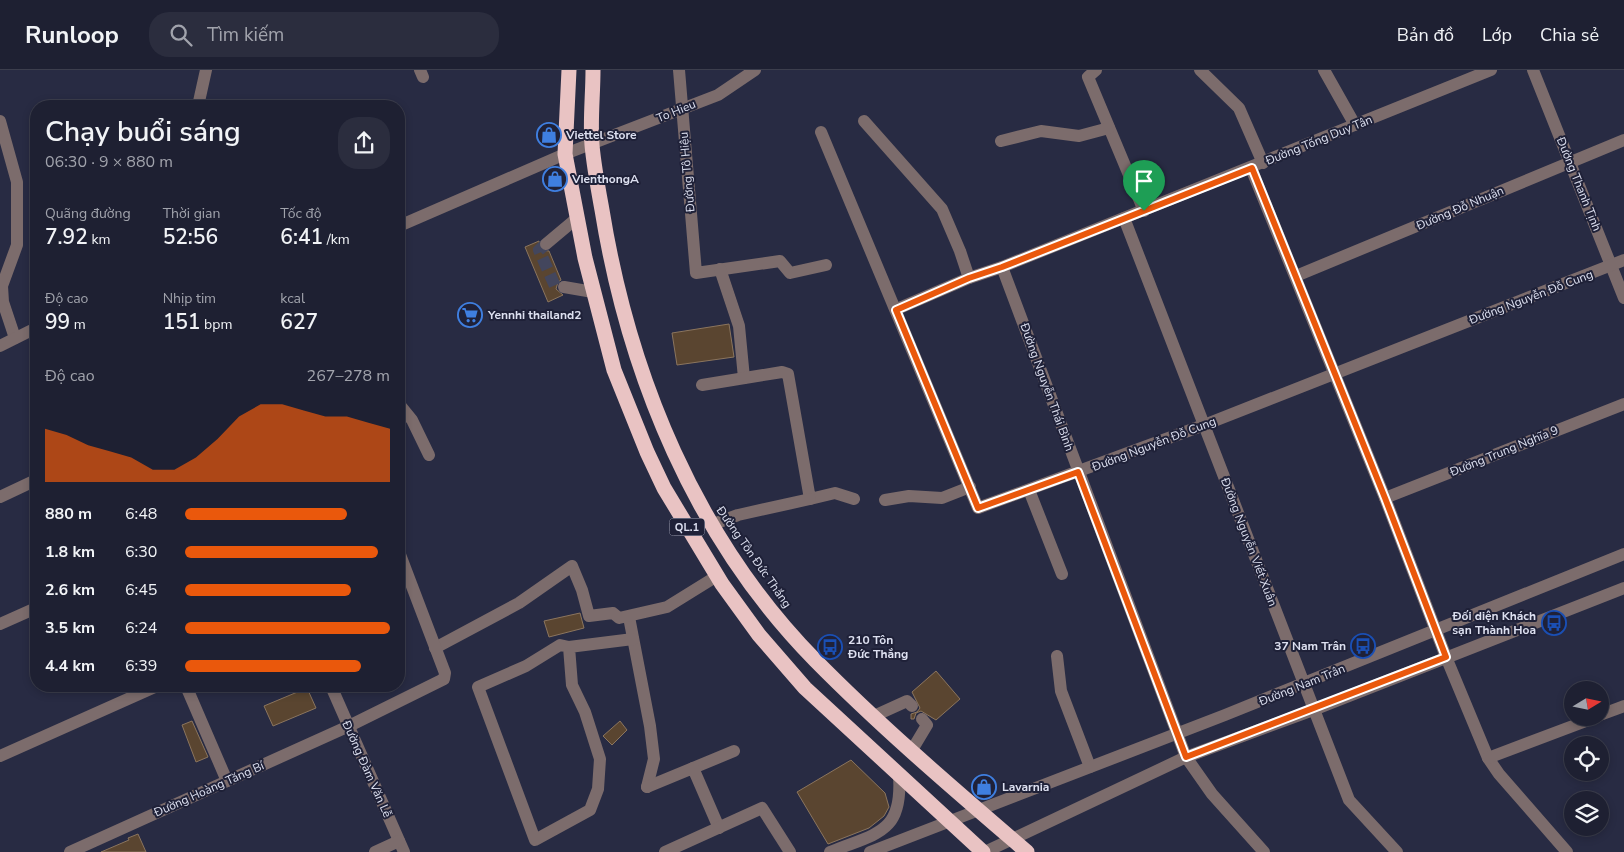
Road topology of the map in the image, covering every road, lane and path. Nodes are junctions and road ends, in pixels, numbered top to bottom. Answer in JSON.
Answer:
{"nodes":[{"id":1,"x":206,"y":70,"type":"edge"},
{"id":2,"x":569,"y":70,"type":"edge"},
{"id":3,"x":593,"y":70,"type":"edge"},
{"id":4,"x":679,"y":70,"type":"edge"},
{"id":5,"x":755,"y":70,"type":"edge"},
{"id":6,"x":1200,"y":70,"type":"edge"},
{"id":7,"x":1324,"y":70,"type":"edge"},
{"id":8,"x":1491,"y":70,"type":"edge"},
{"id":9,"x":1533,"y":70,"type":"edge"},
{"id":10,"x":1092,"y":74,"type":"edge"},
{"id":11,"x":199,"y":100,"type":"edge"},
{"id":12,"x":682,"y":109,"type":"junction"},
{"id":13,"x":864,"y":121,"type":"dead end"},
{"id":14,"x":1355,"y":125,"type":"junction"},
{"id":15,"x":1,"y":126,"type":"edge"},
{"id":16,"x":1109,"y":128,"type":"junction"},
{"id":17,"x":821,"y":132,"type":"dead end"},
{"id":18,"x":1624,"y":140,"type":"edge"},
{"id":19,"x":1001,"y":141,"type":"dead end"},
{"id":20,"x":592,"y":144,"type":"junction"},
{"id":21,"x":565,"y":154,"type":"junction"},
{"id":22,"x":1570,"y":162,"type":"junction"},
{"id":23,"x":1257,"y":166,"type":"junction"},
{"id":24,"x":1144,"y":211,"type":"junction"},
{"id":25,"x":577,"y":218,"type":"junction"},
{"id":26,"x":1124,"y":218,"type":"junction"},
{"id":27,"x":405,"y":223,"type":"edge"},
{"id":28,"x":546,"y":244,"type":"dead end"},
{"id":29,"x":1618,"y":263,"type":"edge"},
{"id":30,"x":826,"y":265,"type":"dead end"},
{"id":31,"x":1002,"y":267,"type":"junction"},
{"id":32,"x":720,"y":270,"type":"junction"},
{"id":33,"x":1296,"y":276,"type":"junction"},
{"id":34,"x":969,"y":278,"type":"junction"},
{"id":35,"x":564,"y":287,"type":"tunnel mouth"},
{"id":36,"x":593,"y":292,"type":"junction"},
{"id":37,"x":1624,"y":298,"type":"edge"},
{"id":38,"x":896,"y":310,"type":"junction"},
{"id":39,"x":30,"y":331,"type":"edge"},
{"id":40,"x":15,"y":338,"type":"junction"},
{"id":41,"x":0,"y":346,"type":"edge"},
{"id":42,"x":639,"y":360,"type":"junction"},
{"id":43,"x":614,"y":370,"type":"junction"},
{"id":44,"x":1335,"y":374,"type":"junction"},
{"id":45,"x":744,"y":378,"type":"junction"},
{"id":46,"x":702,"y":385,"type":"dead end"},
{"id":47,"x":1624,"y":404,"type":"edge"},
{"id":48,"x":405,"y":411,"type":"edge"},
{"id":49,"x":1204,"y":425,"type":"junction"},
{"id":50,"x":429,"y":455,"type":"dead end"},
{"id":51,"x":1078,"y":472,"type":"junction"},
{"id":52,"x":30,"y":483,"type":"edge"},
{"id":53,"x":970,"y":487,"type":"junction"},
{"id":54,"x":1029,"y":490,"type":"junction"},
{"id":55,"x":0,"y":497,"type":"edge"},
{"id":56,"x":1385,"y":498,"type":"junction"},
{"id":57,"x":810,"y":499,"type":"junction"},
{"id":58,"x":854,"y":499,"type":"dead end"},
{"id":59,"x":885,"y":500,"type":"dead end"},
{"id":60,"x":711,"y":525,"type":"junction"},
{"id":61,"x":1624,"y":554,"type":"edge"},
{"id":62,"x":405,"y":568,"type":"edge"},
{"id":63,"x":1062,"y":574,"type":"dead end"},
{"id":64,"x":717,"y":576,"type":"junction"},
{"id":65,"x":1624,"y":588,"type":"edge"},
{"id":66,"x":30,"y":611,"type":"edge"},
{"id":67,"x":629,"y":616,"type":"junction"},
{"id":68,"x":0,"y":624,"type":"edge"},
{"id":69,"x":1436,"y":630,"type":"junction"},
{"id":70,"x":634,"y":639,"type":"junction"},
{"id":71,"x":569,"y":647,"type":"junction"},
{"id":72,"x":435,"y":648,"type":"junction"},
{"id":73,"x":1057,"y":656,"type":"dead end"},
{"id":74,"x":1446,"y":657,"type":"junction"},
{"id":75,"x":1303,"y":684,"type":"junction"},
{"id":76,"x":144,"y":692,"type":"edge"},
{"id":77,"x":189,"y":692,"type":"edge"},
{"id":78,"x":334,"y":692,"type":"edge"},
{"id":79,"x":912,"y":706,"type":"dead end"},
{"id":80,"x":1624,"y":706,"type":"edge"},
{"id":81,"x":1313,"y":710,"type":"junction"},
{"id":82,"x":1609,"y":712,"type":"edge"},
{"id":83,"x":874,"y":716,"type":"junction"},
{"id":84,"x":922,"y":719,"type":"dead end"},
{"id":85,"x":349,"y":726,"type":"junction"},
{"id":86,"x":1573,"y":726,"type":"edge"},
{"id":87,"x":1177,"y":734,"type":"junction"},
{"id":88,"x":912,"y":750,"type":"junction"},
{"id":89,"x":734,"y":751,"type":"dead end"},
{"id":90,"x":0,"y":756,"type":"edge"},
{"id":91,"x":1186,"y":757,"type":"junction"},
{"id":92,"x":1488,"y":758,"type":"junction"},
{"id":93,"x":1090,"y":767,"type":"junction"},
{"id":94,"x":693,"y":768,"type":"junction"},
{"id":95,"x":899,"y":776,"type":"junction"},
{"id":96,"x":227,"y":781,"type":"junction"},
{"id":97,"x":977,"y":809,"type":"junction"},
{"id":98,"x":947,"y":821,"type":"junction"},
{"id":99,"x":719,"y":828,"type":"junction"},
{"id":100,"x":1012,"y":839,"type":"junction"},
{"id":101,"x":401,"y":847,"type":"edge"},
{"id":102,"x":70,"y":852,"type":"edge"},
{"id":103,"x":375,"y":852,"type":"edge"},
{"id":104,"x":665,"y":852,"type":"edge"},
{"id":105,"x":790,"y":852,"type":"edge"},
{"id":106,"x":830,"y":852,"type":"edge"},
{"id":107,"x":870,"y":852,"type":"edge"},
{"id":108,"x":984,"y":852,"type":"edge"},
{"id":109,"x":1027,"y":852,"type":"edge"},
{"id":110,"x":1264,"y":852,"type":"edge"},
{"id":111,"x":1397,"y":852,"type":"edge"},
{"id":112,"x":1567,"y":852,"type":"edge"}],
"edges":[{"from":1,"to":11,"type":"street"},
{"from":2,"to":21,"type":"highway","number":"QL.1"},
{"from":3,"to":20,"type":"highway","name":"Đường Tôn Đức Thắng","number":"QL.1"},
{"from":4,"to":12,"type":"street","name":"Đường Tô Hiệu"},
{"from":5,"to":12,"type":"street","name":"To Hieu"},
{"from":6,"to":23,"type":"street"},
{"from":7,"to":14,"type":"street"},
{"from":8,"to":14,"type":"street","name":"Đường Tống Duy Tân"},
{"from":9,"to":22,"type":"street","name":"Đường Thanh Tịnh"},
{"from":10,"to":16,"type":"street"},
{"from":12,"to":20,"type":"street","name":"To Hieu"},
{"from":12,"to":32,"type":"street","name":"Đường Tô Hiệu"},
{"from":13,"to":34,"type":"street"},
{"from":14,"to":23,"type":"street","name":"Đường Tống Duy Tân"},
{"from":15,"to":40,"type":"street"},
{"from":16,"to":19,"type":"street"},
{"from":16,"to":24,"type":"street"},
{"from":17,"to":38,"type":"street","name":"Đường Nguyễn Đỗ Cung"},
{"from":18,"to":22,"type":"street","name":"Đường Đỗ Nhuận"},
{"from":20,"to":21,"type":"street","name":"To Hieu"},
{"from":20,"to":42,"type":"highway","name":"Đường Tôn Đức Thắng","number":"QL.1"},
{"from":21,"to":25,"type":"highway","number":"QL.1"},
{"from":21,"to":27,"type":"street","name":"To Hieu"},
{"from":22,"to":29,"type":"street","name":"Đường Thanh Tịnh"},
{"from":22,"to":33,"type":"street","name":"Đường Đỗ Nhuận"},
{"from":23,"to":24,"type":"street","name":"Đường Tống Duy Tân"},
{"from":23,"to":33,"type":"street"},
{"from":24,"to":26,"type":"street","name":"Đường Tống Duy Tân"},
{"from":25,"to":28,"type":"street"},
{"from":25,"to":36,"type":"highway","number":"QL.1"},
{"from":26,"to":31,"type":"street","name":"Đường Tống Duy Tân"},
{"from":26,"to":49,"type":"street","name":"Đường Nguyễn Viết Xuân"},
{"from":29,"to":37,"type":"street","name":"Đường Thanh Tịnh"},
{"from":29,"to":44,"type":"street","name":"Đường Nguyễn Đỗ Cung"},
{"from":30,"to":32,"type":"street"},
{"from":31,"to":34,"type":"street","name":"Đường Tống Duy Tân"},
{"from":31,"to":51,"type":"street","name":"Đường Nguyễn Thái Bình"},
{"from":32,"to":45,"type":"street"},
{"from":33,"to":44,"type":"street"},
{"from":34,"to":38,"type":"street","name":"Đường Tống Duy Tân"},
{"from":35,"to":36,"type":"street"},
{"from":36,"to":43,"type":"highway","number":"QL.1"},
{"from":38,"to":53,"type":"street","name":"Đường Nguyễn Đỗ Cung"},
{"from":39,"to":40,"type":"street"},
{"from":40,"to":41,"type":"street"},
{"from":42,"to":43,"type":"highway"},
{"from":42,"to":60,"type":"highway","name":"Đường Tôn Đức Thắng","number":"QL.1"},
{"from":43,"to":64,"type":"highway","number":"QL.1"},
{"from":44,"to":49,"type":"street","name":"Đường Nguyễn Đỗ Cung"},
{"from":44,"to":56,"type":"street"},
{"from":45,"to":46,"type":"street"},
{"from":45,"to":57,"type":"street"},
{"from":47,"to":56,"type":"street","name":"Đường Trung Nghĩa 9"},
{"from":48,"to":50,"type":"street"},
{"from":49,"to":51,"type":"street","name":"Đường Nguyễn Đỗ Cung"},
{"from":49,"to":75,"type":"street","name":"Đường Nguyễn Viết Xuân"},
{"from":51,"to":54,"type":"street","name":"Đường Nguyễn Đỗ Cung"},
{"from":51,"to":87,"type":"street","name":"Đường Nguyễn Thái Bình"},
{"from":52,"to":55,"type":"street"},
{"from":53,"to":54,"type":"street","name":"Đường Nguyễn Đỗ Cung"},
{"from":53,"to":59,"type":"street"},
{"from":54,"to":63,"type":"street"},
{"from":56,"to":69,"type":"street"},
{"from":57,"to":58,"type":"street"},
{"from":57,"to":60,"type":"street"},
{"from":60,"to":83,"type":"highway","name":"Đường Tôn Đức Thắng","number":"QL.1"},
{"from":61,"to":69,"type":"street","name":"Đường Nam Trân"},
{"from":62,"to":72,"type":"street"},
{"from":64,"to":67,"type":"street"},
{"from":64,"to":95,"type":"highway","number":"QL.1"},
{"from":65,"to":74,"type":"street","name":"Đường Nam Trân"},
{"from":66,"to":68,"type":"street"},
{"from":67,"to":70,"type":"street"},
{"from":67,"to":72,"type":"street"},
{"from":69,"to":74,"type":"street"},
{"from":69,"to":75,"type":"street","name":"Đường Nam Trân"},
{"from":70,"to":71,"type":"street"},
{"from":70,"to":94,"type":"street"},
{"from":71,"to":71,"type":"street"},
{"from":72,"to":85,"type":"street","name":"Đường Hoàng Tăng Bí"},
{"from":73,"to":93,"type":"street"},
{"from":74,"to":81,"type":"street","name":"Đường Nam Trân"},
{"from":74,"to":92,"type":"street"},
{"from":75,"to":81,"type":"street","name":"Đường Nguyễn Viết Xuân"},
{"from":75,"to":87,"type":"street","name":"Đường Nam Trân"},
{"from":76,"to":90,"type":"street"},
{"from":77,"to":96,"type":"street"},
{"from":78,"to":85,"type":"street","name":"Đường Đàm Văn Lễ"},
{"from":79,"to":83,"type":"street"},
{"from":80,"to":82,"type":"street"},
{"from":81,"to":91,"type":"street","name":"Đường Nam Trân"},
{"from":81,"to":111,"type":"street","name":"Đường Nguyễn Viết Xuân"},
{"from":83,"to":88,"type":"highway","name":"Đường Tôn Đức Thắng","number":"QL.1"},
{"from":84,"to":88,"type":"street"},
{"from":85,"to":96,"type":"street","name":"Đường Hoàng Tăng Bí"},
{"from":85,"to":101,"type":"street","name":"Đường Đàm Văn Lễ"},
{"from":86,"to":92,"type":"street"},
{"from":87,"to":91,"type":"street","name":"Đường Nguyễn Thái Bình"},
{"from":87,"to":93,"type":"street","name":"Đường Nam Trân"},
{"from":88,"to":97,"type":"highway","name":"Đường Tôn Đức Thắng","number":"QL.1"},
{"from":89,"to":94,"type":"street"},
{"from":91,"to":100,"type":"street","name":"Đường Nam Trân"},
{"from":91,"to":110,"type":"street","name":"Đường Nguyễn Thái Bình"},
{"from":92,"to":112,"type":"street"},
{"from":93,"to":97,"type":"street","name":"Đường Nam Trân"},
{"from":94,"to":99,"type":"street"},
{"from":95,"to":98,"type":"highway","number":"QL.1"},
{"from":95,"to":106,"type":"street"},
{"from":96,"to":102,"type":"street","name":"Đường Hoàng Tăng Bí"},
{"from":97,"to":98,"type":"street","name":"Đường Nam Trân"},
{"from":97,"to":100,"type":"highway","name":"Đường Tôn Đức Thắng","number":"QL.1"},
{"from":98,"to":107,"type":"street","name":"Đường Nam Trân"},
{"from":98,"to":108,"type":"highway","number":"QL.1"},
{"from":99,"to":104,"type":"street"},
{"from":99,"to":105,"type":"street"},
{"from":100,"to":108,"type":"street","name":"Đường Nam Trân"},
{"from":100,"to":109,"type":"highway","name":"Đường Tôn Đức Thắng","number":"QL.1"},
{"from":101,"to":103,"type":"street"}]}
